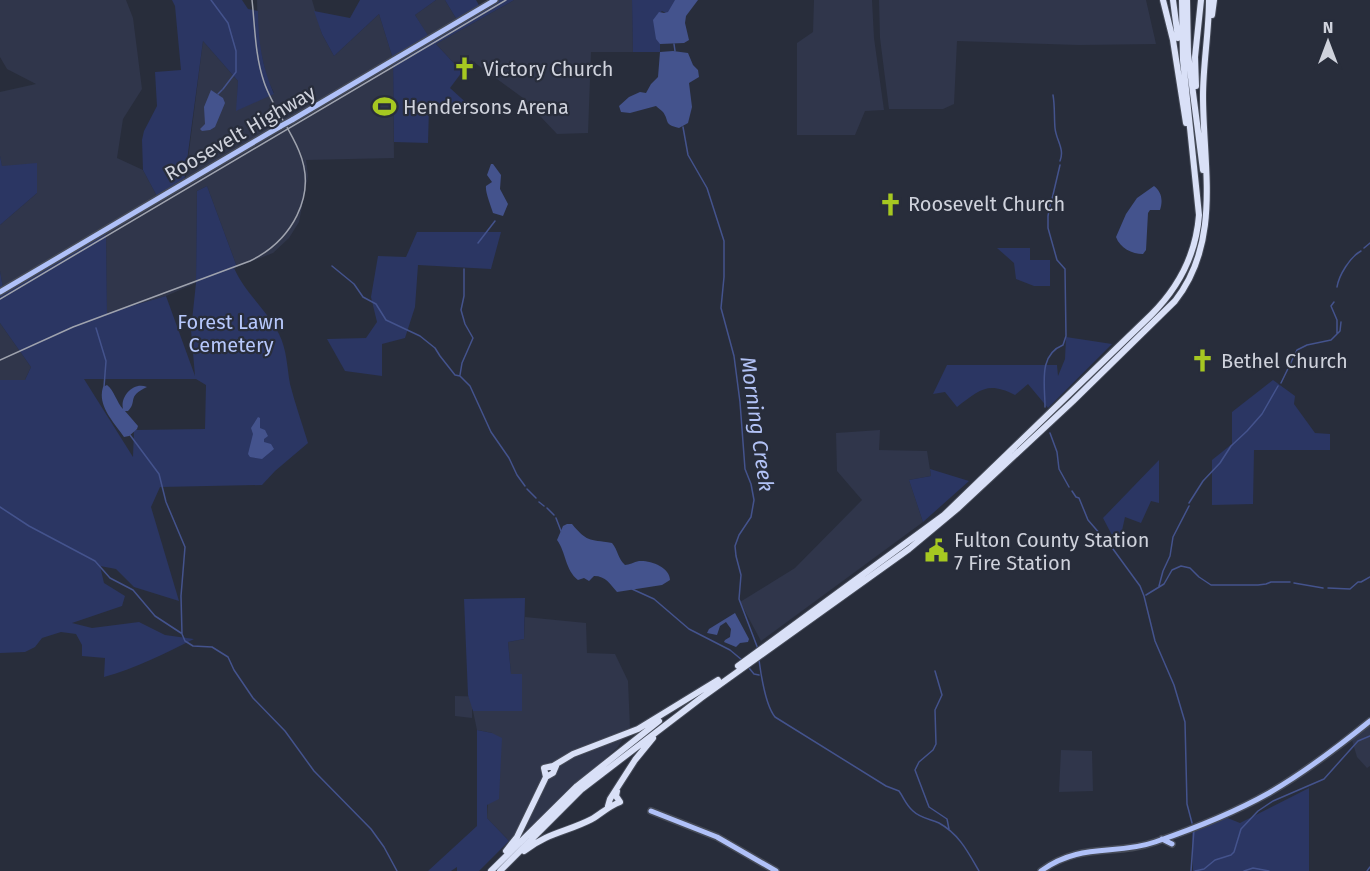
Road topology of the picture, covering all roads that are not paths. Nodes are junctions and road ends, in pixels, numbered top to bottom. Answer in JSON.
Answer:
{"nodes":[{"id":1,"x":495,"y":0,"type":"edge"},
{"id":2,"x":1162,"y":0,"type":"edge"},
{"id":3,"x":1173,"y":0,"type":"edge"},
{"id":4,"x":1182,"y":0,"type":"edge"},
{"id":5,"x":1188,"y":0,"type":"edge"},
{"id":6,"x":1201,"y":0,"type":"edge"},
{"id":7,"x":1209,"y":0,"type":"edge"},
{"id":8,"x":1214,"y":0,"type":"edge"},
{"id":9,"x":1205,"y":69,"type":"junction"},
{"id":10,"x":1186,"y":95,"type":"junction"},
{"id":11,"x":1197,"y":126,"type":"junction"},
{"id":12,"x":1196,"y":178,"type":"junction"},
{"id":13,"x":1207,"y":216,"type":"junction"},
{"id":14,"x":0,"y":292,"type":"edge"},
{"id":15,"x":701,"y":698,"type":"junction"},
{"id":16,"x":686,"y":701,"type":"junction"},
{"id":17,"x":1370,"y":721,"type":"edge"},
{"id":18,"x":651,"y":811,"type":"dead end"},
{"id":19,"x":1176,"y":834,"type":"junction"},
{"id":20,"x":1162,"y":839,"type":"junction"},
{"id":21,"x":489,"y":871,"type":"edge"},
{"id":22,"x":500,"y":871,"type":"edge"},
{"id":23,"x":776,"y":871,"type":"edge"},
{"id":24,"x":1041,"y":871,"type":"edge"}],
"edges":[{"from":1,"to":14,"type":"main road","name":"Roosevelt Highway","bridge":true},
{"from":2,"to":12,"type":"highway"},
{"from":3,"to":10,"type":"highway"},
{"from":4,"to":10,"type":"highway"},
{"from":5,"to":11,"type":"highway"},
{"from":6,"to":11,"type":"highway"},
{"from":7,"to":9,"type":"highway"},
{"from":8,"to":9,"type":"highway"},
{"from":9,"to":13,"type":"highway"},
{"from":10,"to":12,"type":"highway"},
{"from":11,"to":13,"type":"highway"},
{"from":12,"to":16,"type":"highway"},
{"from":13,"to":15,"type":"highway"},
{"from":15,"to":22,"type":"highway"},
{"from":15,"to":22,"type":"highway"},
{"from":16,"to":21,"type":"highway"},
{"from":16,"to":21,"type":"highway"},
{"from":17,"to":19,"type":"main road"},
{"from":18,"to":23,"type":"main road"},
{"from":19,"to":20,"type":"main road"},
{"from":19,"to":20,"type":"main road"},
{"from":20,"to":24,"type":"main road"}]}
